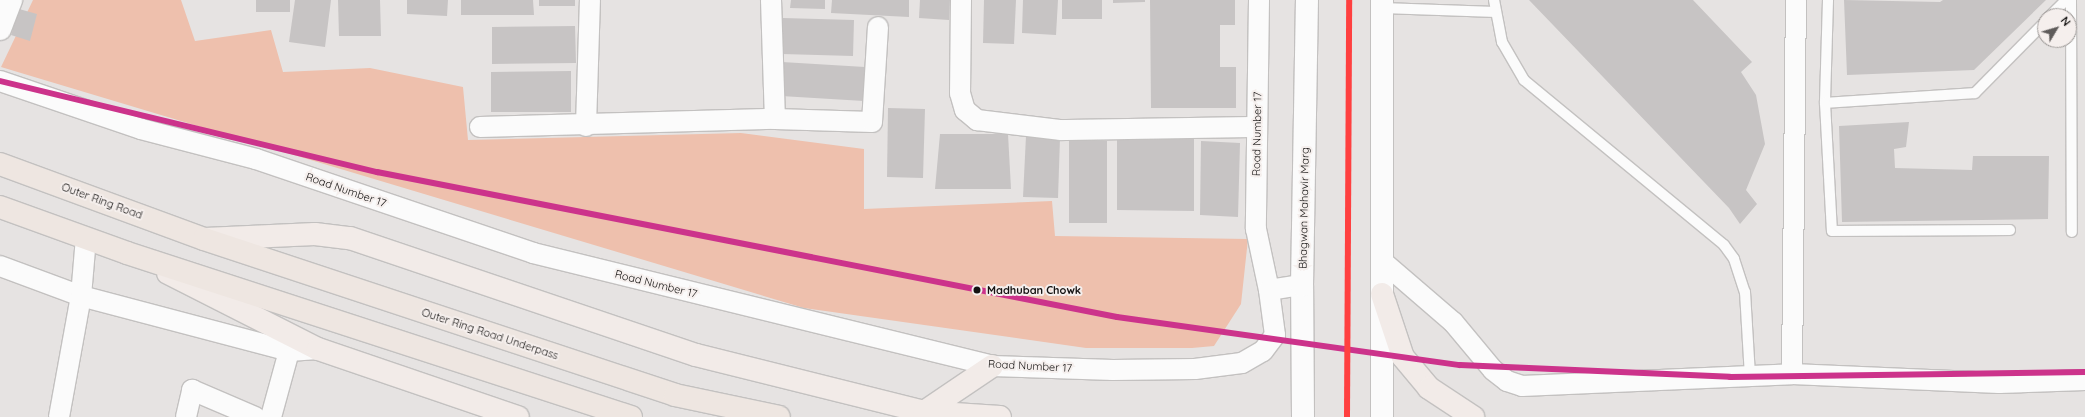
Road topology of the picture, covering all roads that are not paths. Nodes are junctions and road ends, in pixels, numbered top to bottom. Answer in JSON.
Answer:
{"nodes":[{"id":1,"x":11,"y":0,"type":"edge"},
{"id":2,"x":590,"y":0,"type":"edge"},
{"id":3,"x":771,"y":0,"type":"edge"},
{"id":4,"x":960,"y":0,"type":"edge"},
{"id":5,"x":1259,"y":0,"type":"edge"},
{"id":6,"x":1307,"y":0,"type":"edge"},
{"id":7,"x":1494,"y":0,"type":"edge"},
{"id":8,"x":1796,"y":0,"type":"edge"},
{"id":9,"x":1828,"y":0,"type":"edge"},
{"id":10,"x":2066,"y":0,"type":"edge"},
{"id":11,"x":2071,"y":0,"type":"edge"},
{"id":12,"x":1382,"y":4,"type":"edge"},
{"id":13,"x":2058,"y":8,"type":"edge"},
{"id":14,"x":1496,"y":12,"type":"junction"},
{"id":15,"x":878,"y":27,"type":"dead end"},
{"id":16,"x":0,"y":29,"type":"edge"},
{"id":17,"x":2037,"y":30,"type":"edge"},
{"id":18,"x":0,"y":81,"type":"edge"},
{"id":19,"x":1825,"y":103,"type":"junction"},
{"id":20,"x":775,"y":119,"type":"junction"},
{"id":21,"x":586,"y":126,"type":"junction"},
{"id":22,"x":480,"y":127,"type":"dead end"},
{"id":23,"x":1257,"y":127,"type":"junction"},
{"id":24,"x":0,"y":164,"type":"edge"},
{"id":25,"x":0,"y":207,"type":"edge"},
{"id":26,"x":2010,"y":230,"type":"dead end"},
{"id":27,"x":2072,"y":232,"type":"dead end"},
{"id":28,"x":86,"y":238,"type":"junction"},
{"id":29,"x":204,"y":239,"type":"junction"},
{"id":30,"x":128,"y":252,"type":"junction"},
{"id":31,"x":1382,"y":261,"type":"junction"},
{"id":32,"x":0,"y":266,"type":"edge"},
{"id":33,"x":1302,"y":285,"type":"junction"},
{"id":34,"x":1269,"y":290,"type":"junction"},
{"id":35,"x":1382,"y":294,"type":"junction"},
{"id":36,"x":81,"y":296,"type":"junction"},
{"id":37,"x":318,"y":349,"type":"junction"},
{"id":38,"x":289,"y":351,"type":"junction"},
{"id":39,"x":992,"y":366,"type":"junction"},
{"id":40,"x":1792,"y":374,"type":"junction"},
{"id":41,"x":1750,"y":376,"type":"junction"},
{"id":42,"x":2085,"y":380,"type":"edge"},
{"id":43,"x":924,"y":412,"type":"junction"},
{"id":44,"x":59,"y":417,"type":"edge"},
{"id":45,"x":186,"y":417,"type":"edge"},
{"id":46,"x":255,"y":417,"type":"edge"},
{"id":47,"x":271,"y":417,"type":"edge"},
{"id":48,"x":518,"y":417,"type":"edge"},
{"id":49,"x":631,"y":417,"type":"edge"},
{"id":50,"x":779,"y":417,"type":"edge"},
{"id":51,"x":1000,"y":417,"type":"edge"},
{"id":52,"x":1304,"y":417,"type":"edge"},
{"id":53,"x":1382,"y":417,"type":"edge"},
{"id":54,"x":1473,"y":417,"type":"edge"}],
"edges":[{"from":1,"to":16,"type":"main road"},
{"from":2,"to":21,"type":"street"},
{"from":3,"to":20,"type":"street"},
{"from":4,"to":23,"type":"street"},
{"from":5,"to":23,"type":"street","name":"Road Number 17"},
{"from":6,"to":33,"type":"main road","name":"Bhagwan Mahavir Marg"},
{"from":7,"to":14,"type":"lane"},
{"from":8,"to":40,"type":"street"},
{"from":9,"to":19,"type":"lane"},
{"from":10,"to":13,"type":"lane"},
{"from":11,"to":27,"type":"lane"},
{"from":12,"to":14,"type":"lane"},
{"from":12,"to":31,"type":"main road"},
{"from":14,"to":41,"type":"lane"},
{"from":15,"to":20,"type":"street"},
{"from":17,"to":19,"type":"lane"},
{"from":18,"to":39,"type":"street","name":"Road Number 17"},
{"from":19,"to":26,"type":"lane"},
{"from":20,"to":21,"type":"street"},
{"from":21,"to":22,"type":"street"},
{"from":23,"to":34,"type":"street","name":"Road Number 17"},
{"from":24,"to":29,"type":"highway","name":"Outer Ring Road"},
{"from":25,"to":28,"type":"highway"},
{"from":28,"to":30,"type":"highway"},
{"from":28,"to":36,"type":"street"},
{"from":29,"to":43,"type":"main road"},
{"from":29,"to":50,"type":"highway","name":"Outer Ring Road Underpass"},
{"from":30,"to":37,"type":"main road"},
{"from":30,"to":49,"type":"highway"},
{"from":31,"to":35,"type":"main road"},
{"from":31,"to":41,"type":"street"},
{"from":32,"to":36,"type":"street"},
{"from":33,"to":34,"type":"street"},
{"from":33,"to":52,"type":"main road","name":"Bhagwan Mahavir Marg"},
{"from":34,"to":39,"type":"street","name":"Road Number 17"},
{"from":35,"to":53,"type":"main road"},
{"from":35,"to":54,"type":"main road"},
{"from":36,"to":38,"type":"street"},
{"from":36,"to":44,"type":"street"},
{"from":37,"to":38,"type":"street"},
{"from":37,"to":48,"type":"main road"},
{"from":38,"to":47,"type":"street"},
{"from":39,"to":43,"type":"main road"},
{"from":40,"to":41,"type":"street"},
{"from":40,"to":42,"type":"street"},
{"from":43,"to":51,"type":"main road"},
{"from":45,"to":46,"type":"street"}]}
